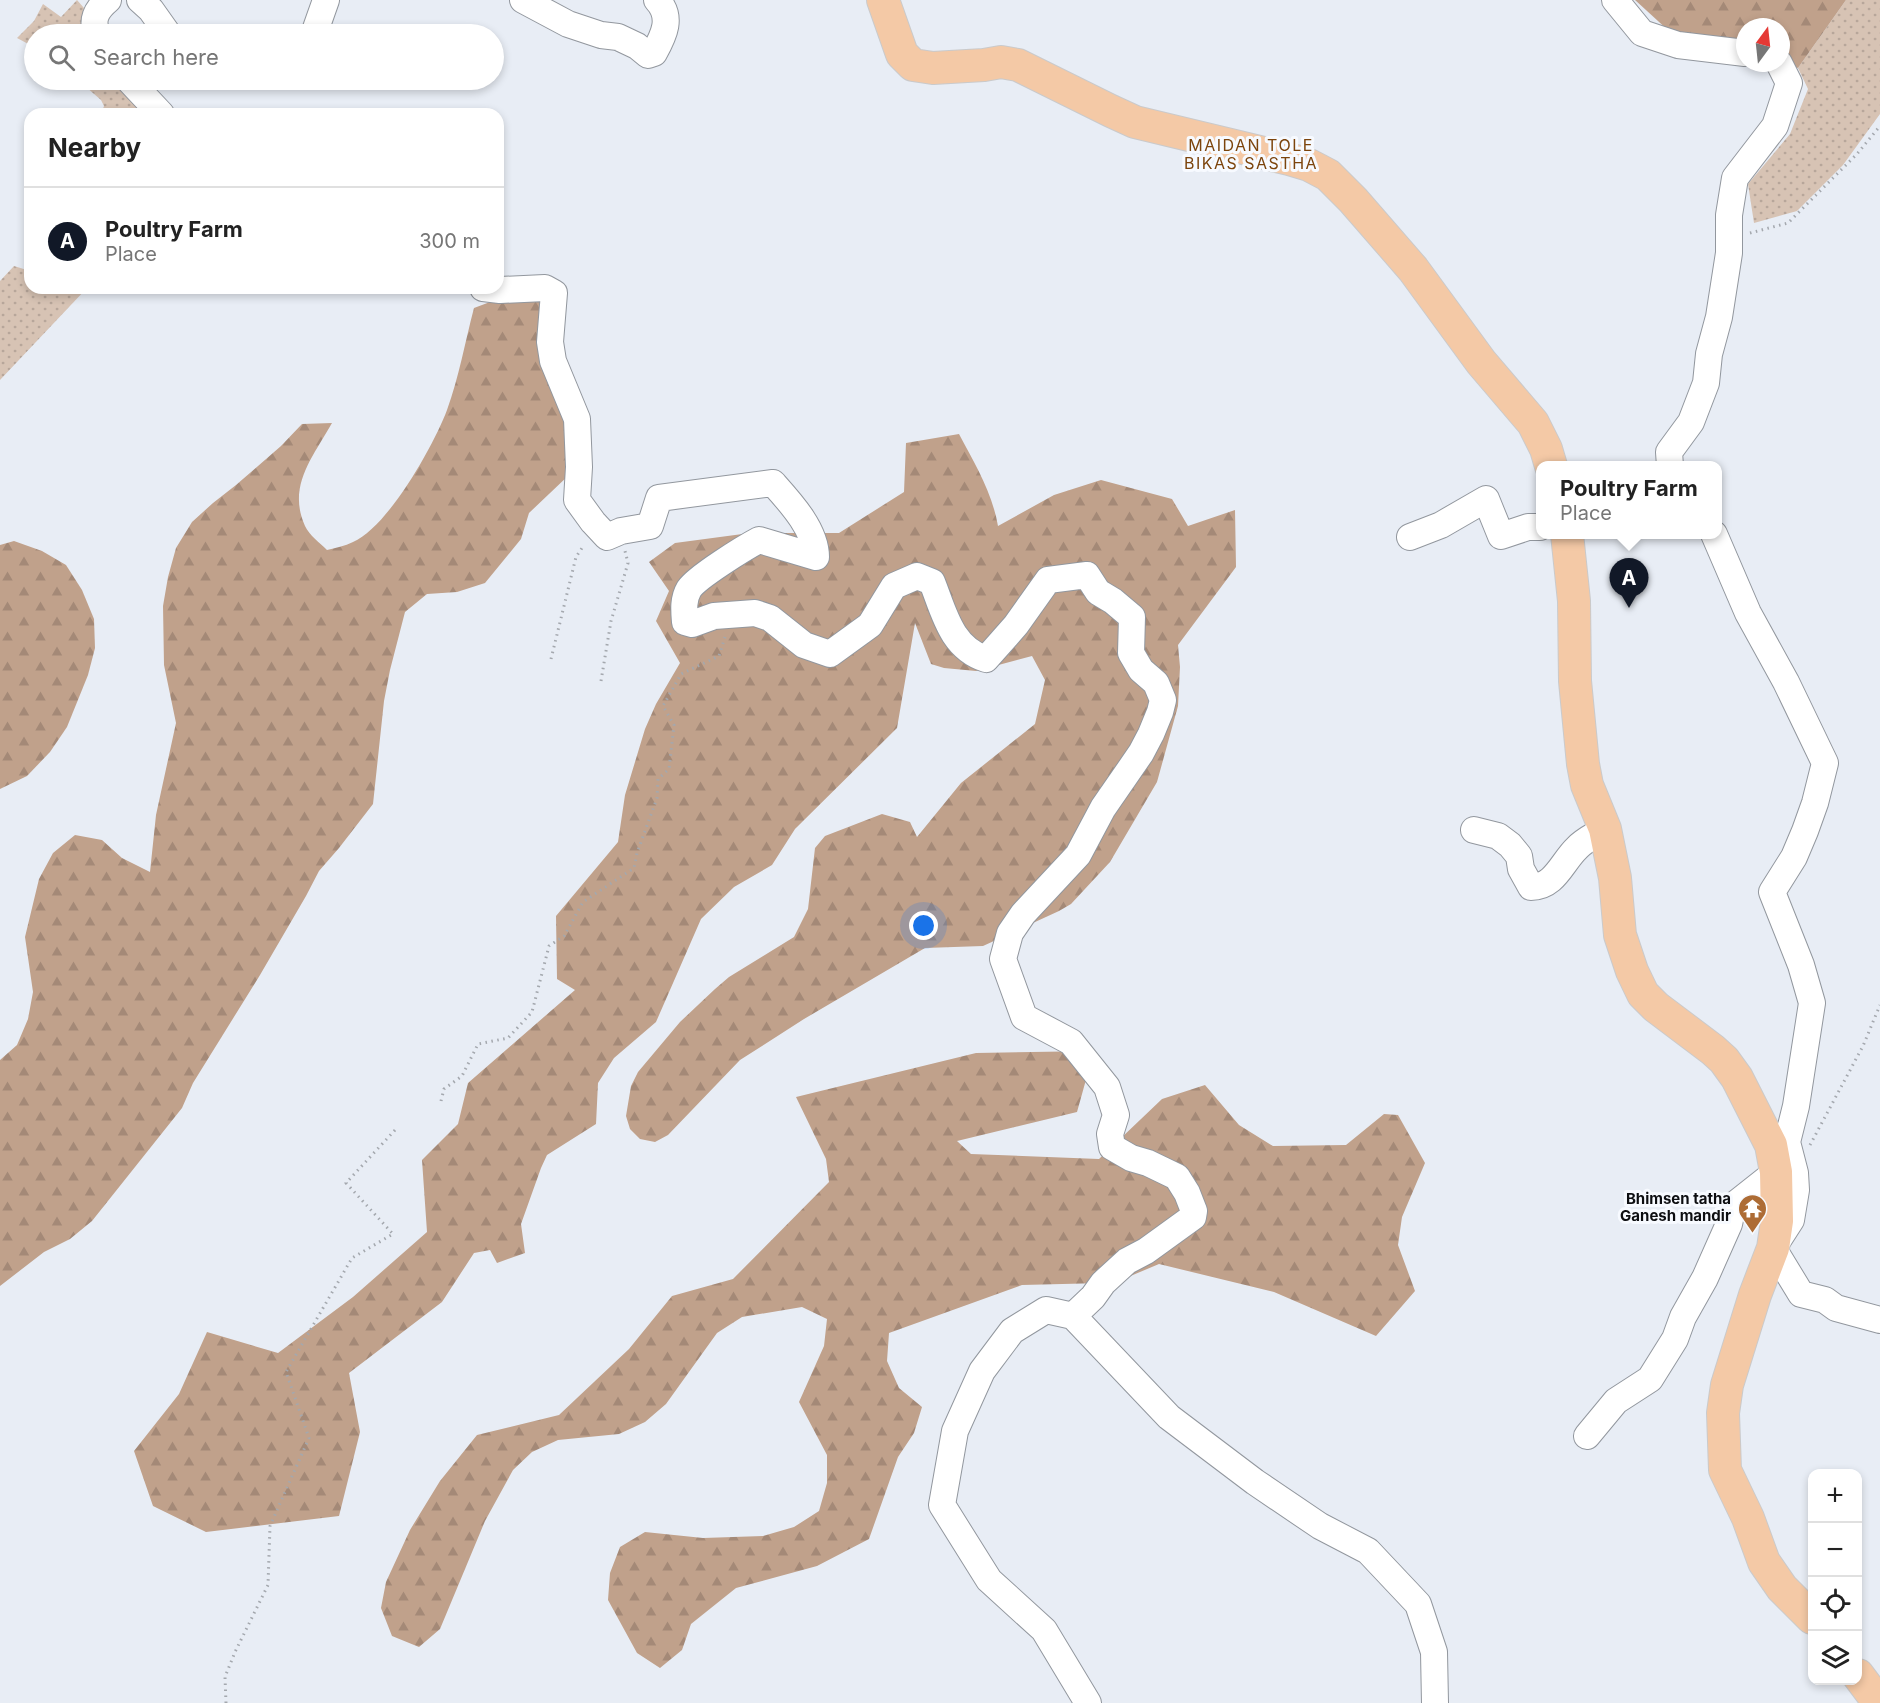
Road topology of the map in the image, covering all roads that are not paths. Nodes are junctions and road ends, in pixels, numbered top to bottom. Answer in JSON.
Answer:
{"nodes":[{"id":1,"x":108,"y":0,"type":"edge"},
{"id":2,"x":140,"y":0,"type":"edge"},
{"id":3,"x":326,"y":0,"type":"edge"},
{"id":4,"x":523,"y":0,"type":"edge"},
{"id":5,"x":657,"y":0,"type":"edge"},
{"id":6,"x":883,"y":0,"type":"edge"},
{"id":7,"x":1615,"y":0,"type":"edge"},
{"id":8,"x":95,"y":24,"type":"edge"},
{"id":9,"x":161,"y":24,"type":"edge"},
{"id":10,"x":318,"y":24,"type":"edge"},
{"id":11,"x":1736,"y":52,"type":"edge"},
{"id":12,"x":1784,"y":72,"type":"edge"},
{"id":13,"x":138,"y":90,"type":"edge"},
{"id":14,"x":155,"y":108,"type":"edge"},
{"id":15,"x":504,"y":290,"type":"edge"},
{"id":16,"x":1550,"y":461,"type":"edge"},
{"id":17,"x":1670,"y":461,"type":"edge"},
{"id":18,"x":1536,"y":527,"type":"edge"},
{"id":19,"x":1410,"y":537,"type":"dead end"},
{"id":20,"x":1568,"y":539,"type":"edge"},
{"id":21,"x":1716,"y":539,"type":"edge"},
{"id":22,"x":1605,"y":829,"type":"junction"},
{"id":23,"x":1474,"y":830,"type":"dead end"},
{"id":24,"x":1785,"y":1172,"type":"junction"},
{"id":25,"x":1773,"y":1248,"type":"junction"},
{"id":26,"x":1073,"y":1316,"type":"junction"},
{"id":27,"x":1880,"y":1320,"type":"edge"},
{"id":28,"x":1587,"y":1436,"type":"dead end"},
{"id":29,"x":1808,"y":1613,"type":"edge"},
{"id":30,"x":1862,"y":1681,"type":"edge"},
{"id":31,"x":1088,"y":1703,"type":"edge"},
{"id":32,"x":1435,"y":1703,"type":"edge"},
{"id":33,"x":1879,"y":1703,"type":"edge"}],
"edges":[{"from":1,"to":8,"type":"street"},
{"from":2,"to":9,"type":"street"},
{"from":3,"to":10,"type":"street"},
{"from":4,"to":5,"type":"street"},
{"from":6,"to":16,"type":"main road"},
{"from":7,"to":11,"type":"street"},
{"from":12,"to":17,"type":"street"},
{"from":13,"to":14,"type":"street"},
{"from":15,"to":26,"type":"street"},
{"from":18,"to":19,"type":"street"},
{"from":20,"to":22,"type":"main road"},
{"from":21,"to":24,"type":"street"},
{"from":22,"to":23,"type":"street"},
{"from":22,"to":24,"type":"main road"},
{"from":24,"to":25,"type":"main road"},
{"from":24,"to":28,"type":"street"},
{"from":25,"to":27,"type":"street"},
{"from":25,"to":29,"type":"main road"},
{"from":26,"to":31,"type":"street"},
{"from":26,"to":32,"type":"street"},
{"from":30,"to":33,"type":"main road"}]}
